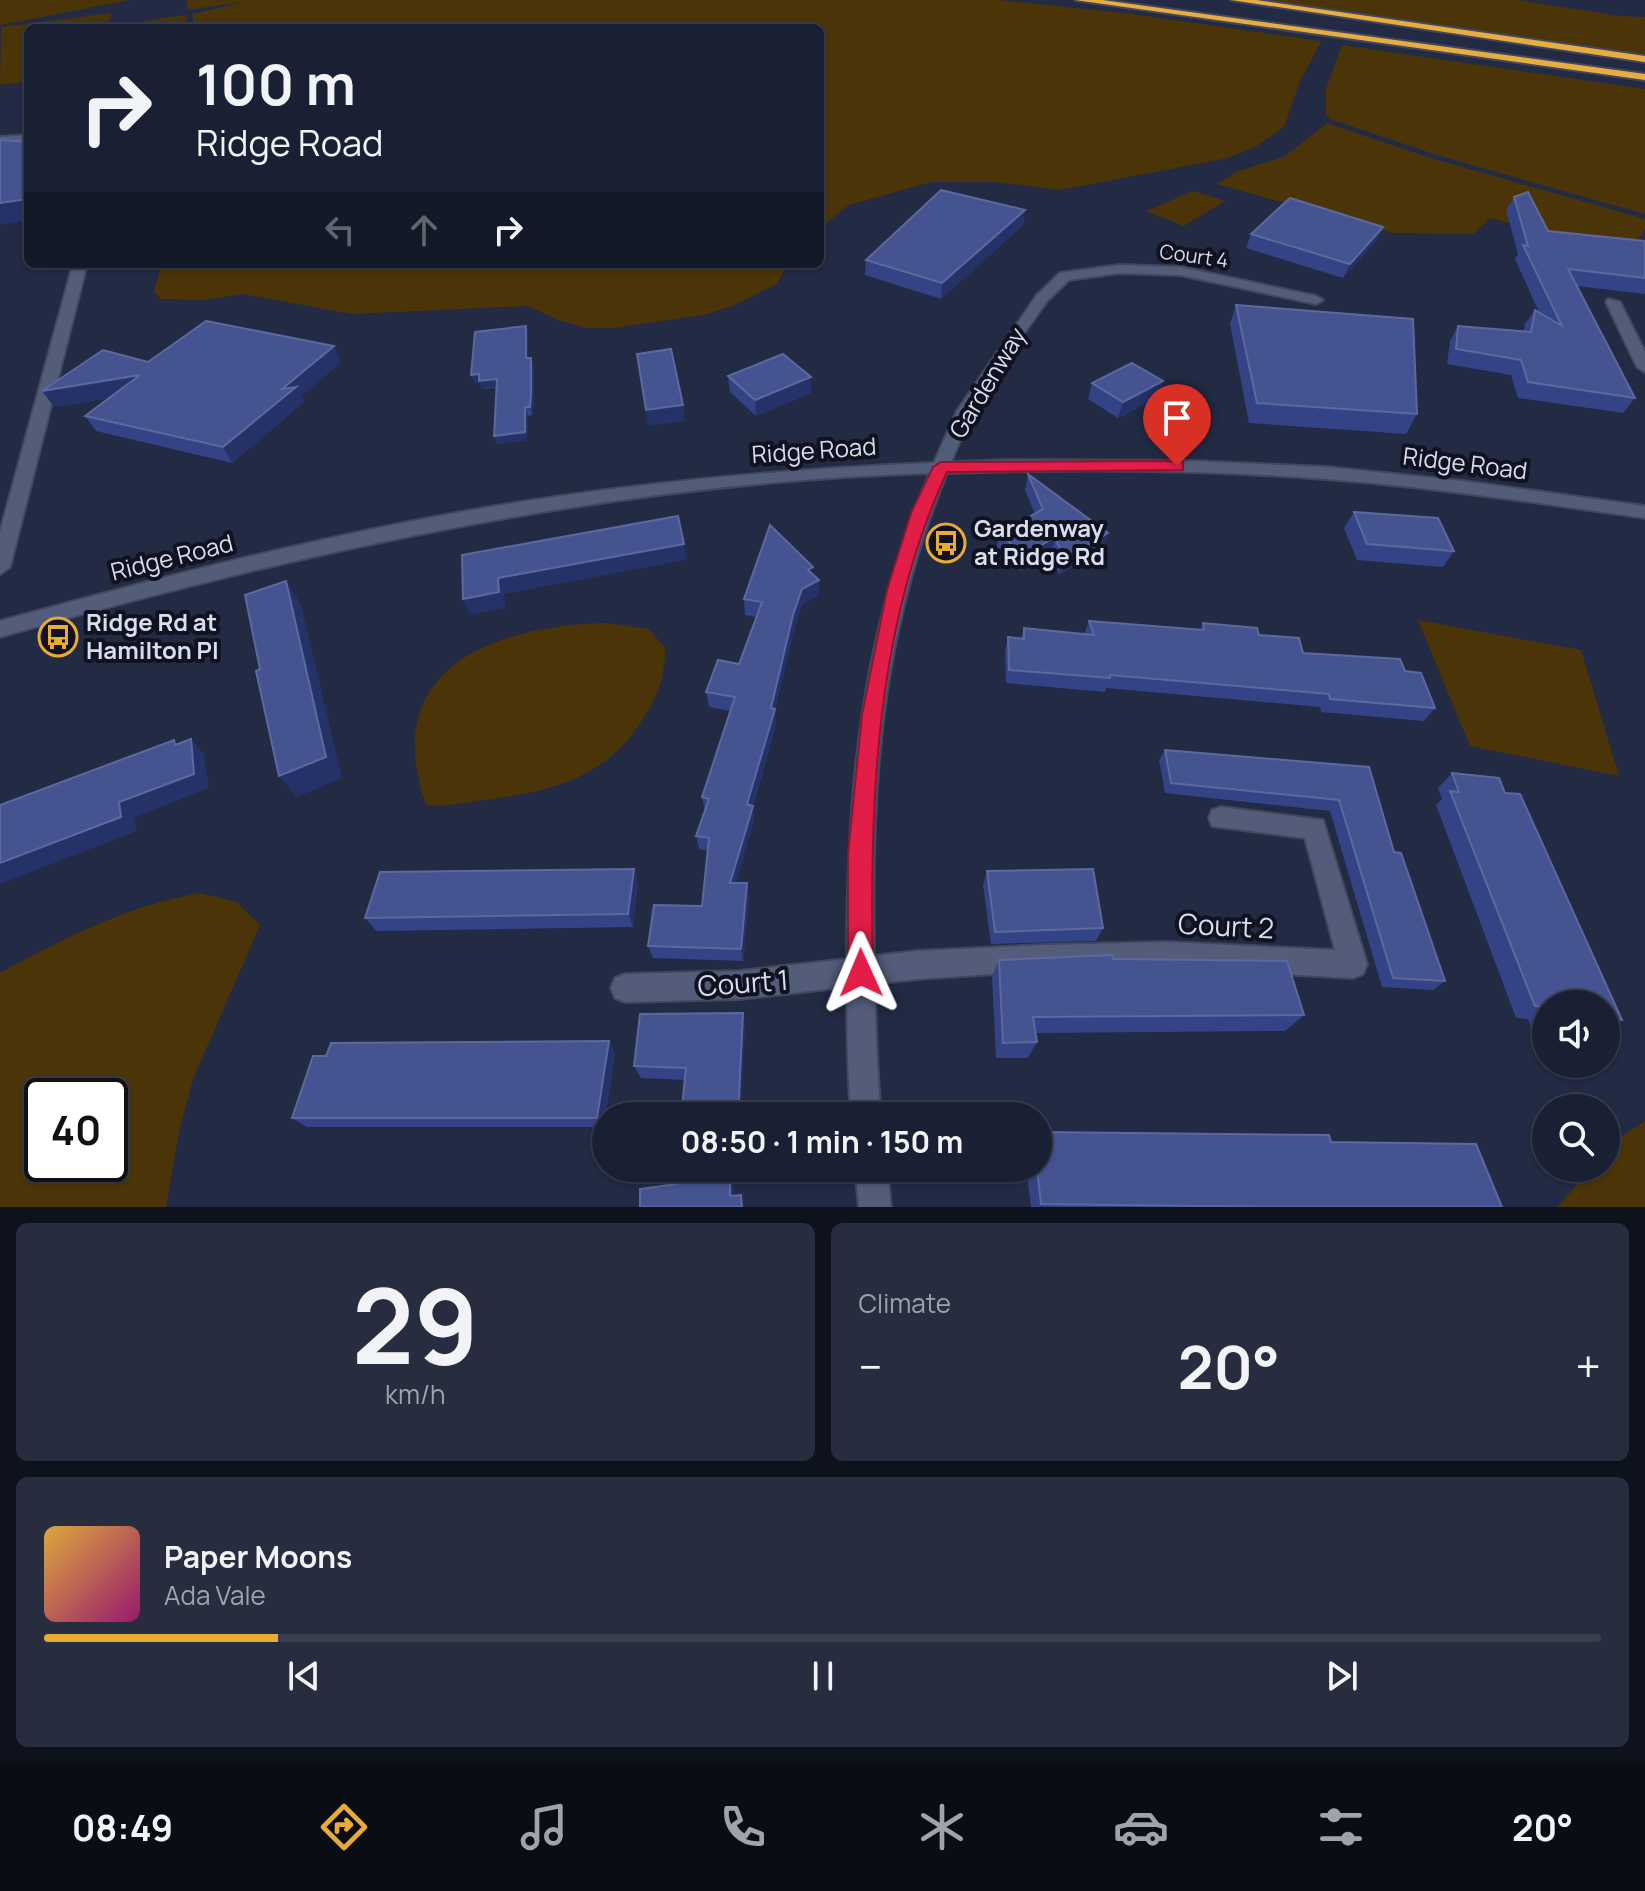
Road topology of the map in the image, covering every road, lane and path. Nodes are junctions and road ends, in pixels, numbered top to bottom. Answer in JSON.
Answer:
{"nodes":[{"id":1,"x":1080,"y":0,"type":"edge"},
{"id":2,"x":1236,"y":0,"type":"edge"},
{"id":3,"x":1645,"y":59,"type":"edge"},
{"id":4,"x":1645,"y":77,"type":"edge"},
{"id":5,"x":24,"y":138,"type":"edge"},
{"id":6,"x":0,"y":140,"type":"edge"},
{"id":7,"x":79,"y":268,"type":"edge"},
{"id":8,"x":1065,"y":276,"type":"joint"},
{"id":9,"x":1316,"y":300,"type":"dead end"},
{"id":10,"x":1613,"y":302,"type":"dead end"},
{"id":11,"x":1645,"y":367,"type":"edge"},
{"id":12,"x":941,"y":467,"type":"junction"},
{"id":13,"x":1645,"y":512,"type":"edge"},
{"id":14,"x":0,"y":567,"type":"edge"},
{"id":15,"x":0,"y":629,"type":"edge"},
{"id":16,"x":1221,"y":818,"type":"dead end"},
{"id":17,"x":861,"y":973,"type":"junction"},
{"id":18,"x":625,"y":988,"type":"dead end"},
{"id":19,"x":866,"y":1102,"type":"edge"},
{"id":20,"x":872,"y":1182,"type":"edge"},
{"id":21,"x":875,"y":1207,"type":"edge"}],
"edges":[{"from":1,"to":4,"type":"highway"},
{"from":2,"to":3,"type":"highway"},
{"from":5,"to":6,"type":"street"},
{"from":7,"to":14,"type":"street"},
{"from":8,"to":9,"type":"street","name":"Court 4"},
{"from":8,"to":12,"type":"street","name":"Gardenway"},
{"from":10,"to":11,"type":"street"},
{"from":12,"to":13,"type":"street","name":"Ridge Road"},
{"from":12,"to":15,"type":"street","name":"Ridge Road"},
{"from":12,"to":17,"type":"street","name":"Gardenway"},
{"from":16,"to":17,"type":"street","name":"Court 2"},
{"from":17,"to":18,"type":"street","name":"Court 1"},
{"from":17,"to":19,"type":"street","name":"Gardenway"},
{"from":20,"to":21,"type":"street"}]}
